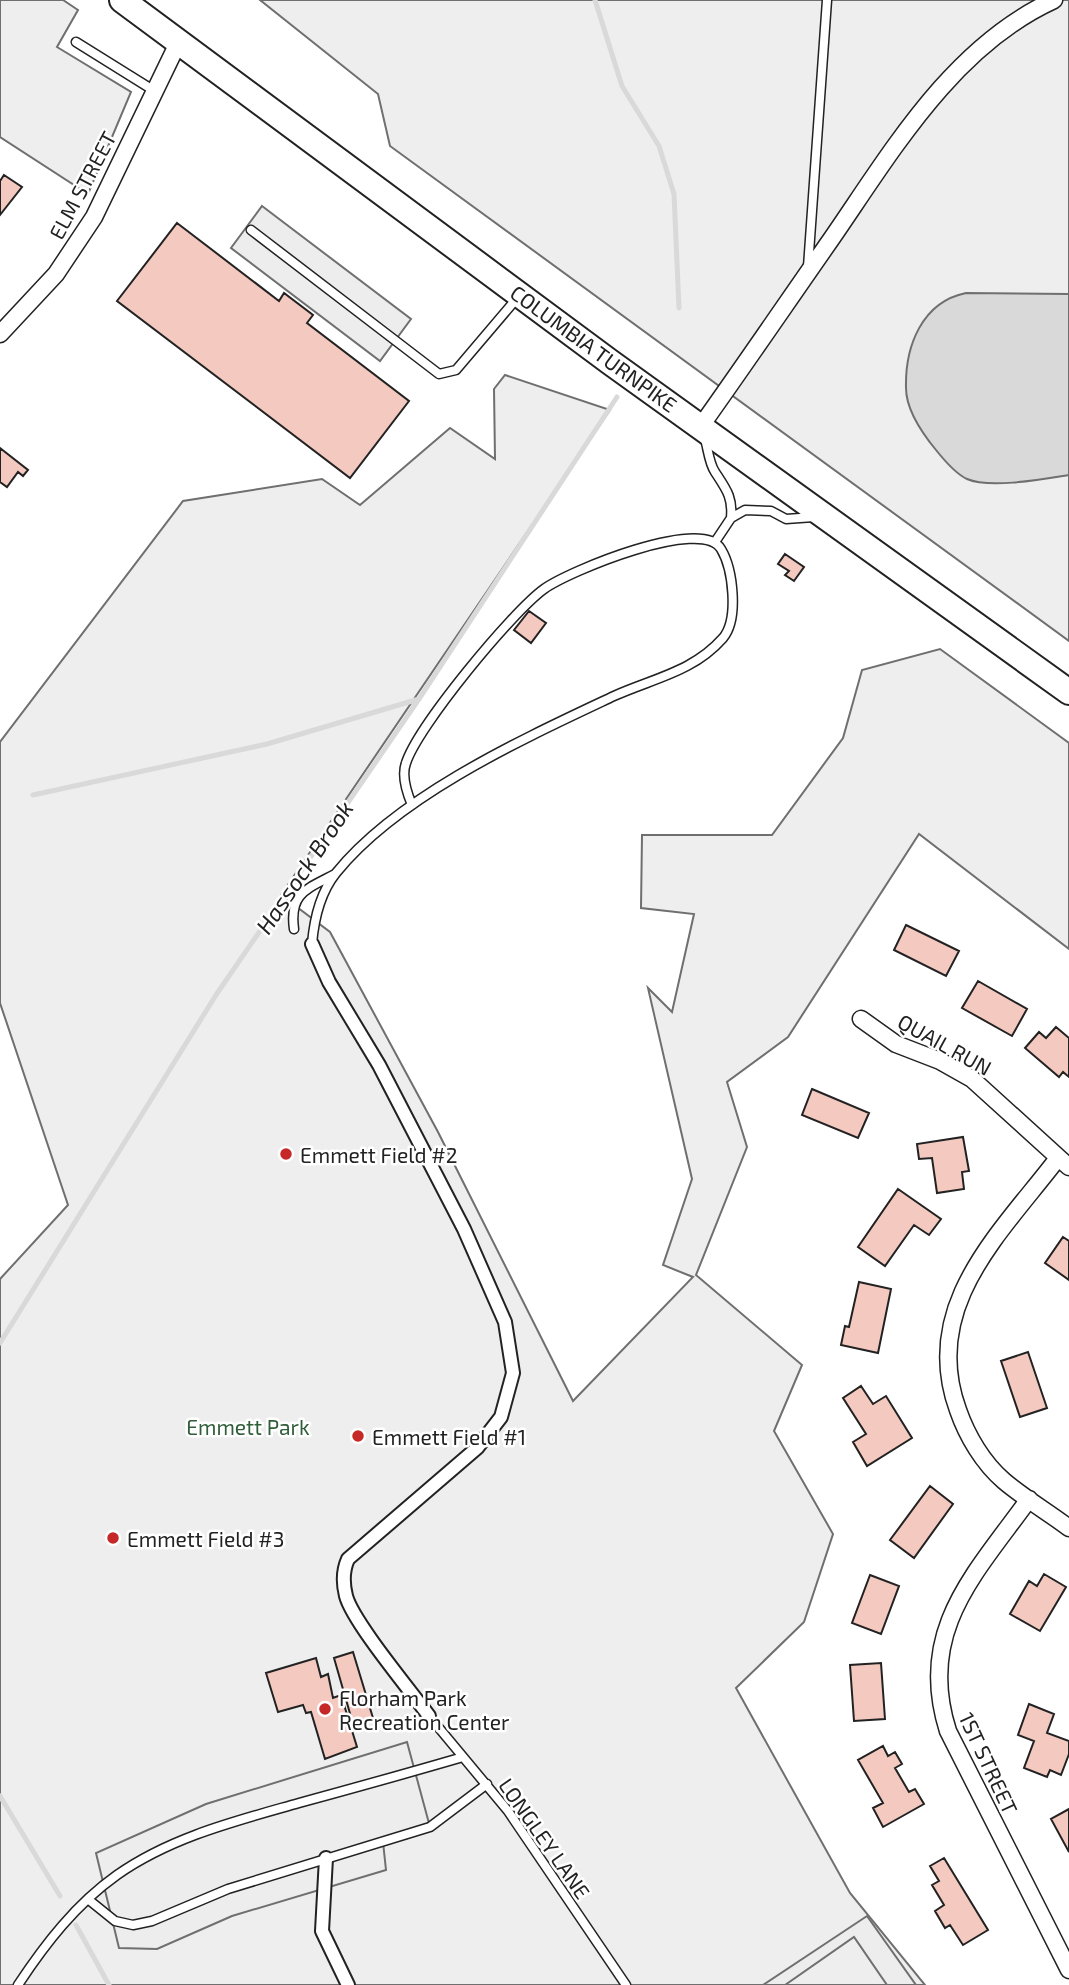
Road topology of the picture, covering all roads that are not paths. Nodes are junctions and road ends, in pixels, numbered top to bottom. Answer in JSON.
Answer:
{"nodes":[{"id":1,"x":121,"y":0,"type":"edge"},
{"id":2,"x":827,"y":0,"type":"edge"},
{"id":3,"x":1054,"y":0,"type":"edge"},
{"id":4,"x":179,"y":41,"type":"junction"},
{"id":5,"x":76,"y":42,"type":"dead end"},
{"id":6,"x":153,"y":90,"type":"junction"},
{"id":7,"x":251,"y":230,"type":"dead end"},
{"id":8,"x":807,"y":273,"type":"junction"},
{"id":9,"x":520,"y":295,"type":"junction"},
{"id":10,"x":0,"y":334,"type":"edge"},
{"id":11,"x":701,"y":426,"type":"junction"},
{"id":12,"x":827,"y":516,"type":"junction"},
{"id":13,"x":731,"y":518,"type":"junction"},
{"id":14,"x":715,"y":542,"type":"junction"},
{"id":15,"x":1069,"y":692,"type":"edge"},
{"id":16,"x":412,"y":805,"type":"junction"},
{"id":17,"x":335,"y":874,"type":"junction"},
{"id":18,"x":294,"y":929,"type":"dead end"},
{"id":19,"x":312,"y":944,"type":"joint"},
{"id":20,"x":860,"y":1019,"type":"dead end"},
{"id":21,"x":1064,"y":1162,"type":"edge"},
{"id":22,"x":1030,"y":1499,"type":"junction"},
{"id":23,"x":1069,"y":1528,"type":"edge"},
{"id":24,"x":429,"y":1716,"type":"joint"},
{"id":25,"x":463,"y":1757,"type":"junction"},
{"id":26,"x":487,"y":1784,"type":"junction"},
{"id":27,"x":326,"y":1858,"type":"junction"},
{"id":28,"x":89,"y":1900,"type":"junction"},
{"id":29,"x":1069,"y":1970,"type":"edge"},
{"id":30,"x":18,"y":1985,"type":"edge"},
{"id":31,"x":348,"y":1985,"type":"edge"},
{"id":32,"x":626,"y":1985,"type":"edge"}],
"edges":[{"from":1,"to":4,"type":"main road","name":"COLUMBIA TURNPIKE"},
{"from":2,"to":8,"type":"lane"},
{"from":3,"to":8,"type":"street"},
{"from":4,"to":6,"type":"street","name":"ELM STREET"},
{"from":4,"to":9,"type":"main road","name":"COLUMBIA TURNPIKE"},
{"from":5,"to":6,"type":"lane"},
{"from":6,"to":10,"type":"street","name":"ELM STREET"},
{"from":7,"to":9,"type":"lane"},
{"from":8,"to":11,"type":"street"},
{"from":9,"to":11,"type":"main road","name":"COLUMBIA TURNPIKE"},
{"from":11,"to":12,"type":"main road","name":"COLUMBIA TURNPIKE"},
{"from":11,"to":13,"type":"lane"},
{"from":12,"to":13,"type":"lane"},
{"from":12,"to":15,"type":"main road","name":"COLUMBIA TURNPIKE"},
{"from":13,"to":14,"type":"lane"},
{"from":14,"to":16,"type":"lane"},
{"from":14,"to":16,"type":"lane"},
{"from":16,"to":17,"type":"lane"},
{"from":17,"to":18,"type":"lane"},
{"from":17,"to":19,"type":"lane"},
{"from":19,"to":24,"type":"street"},
{"from":20,"to":21,"type":"street","name":"QUAIL RUN"},
{"from":21,"to":22,"type":"street"},
{"from":22,"to":23,"type":"street"},
{"from":22,"to":29,"type":"street","name":"1ST STREET"},
{"from":24,"to":25,"type":"lane","name":"LONGLEY LANE"},
{"from":25,"to":26,"type":"lane","name":"LONGLEY LANE"},
{"from":25,"to":28,"type":"lane"},
{"from":26,"to":27,"type":"lane"},
{"from":26,"to":32,"type":"lane","name":"LONGLEY LANE"},
{"from":27,"to":28,"type":"lane"},
{"from":27,"to":31,"type":"street"},
{"from":28,"to":30,"type":"lane"}]}
